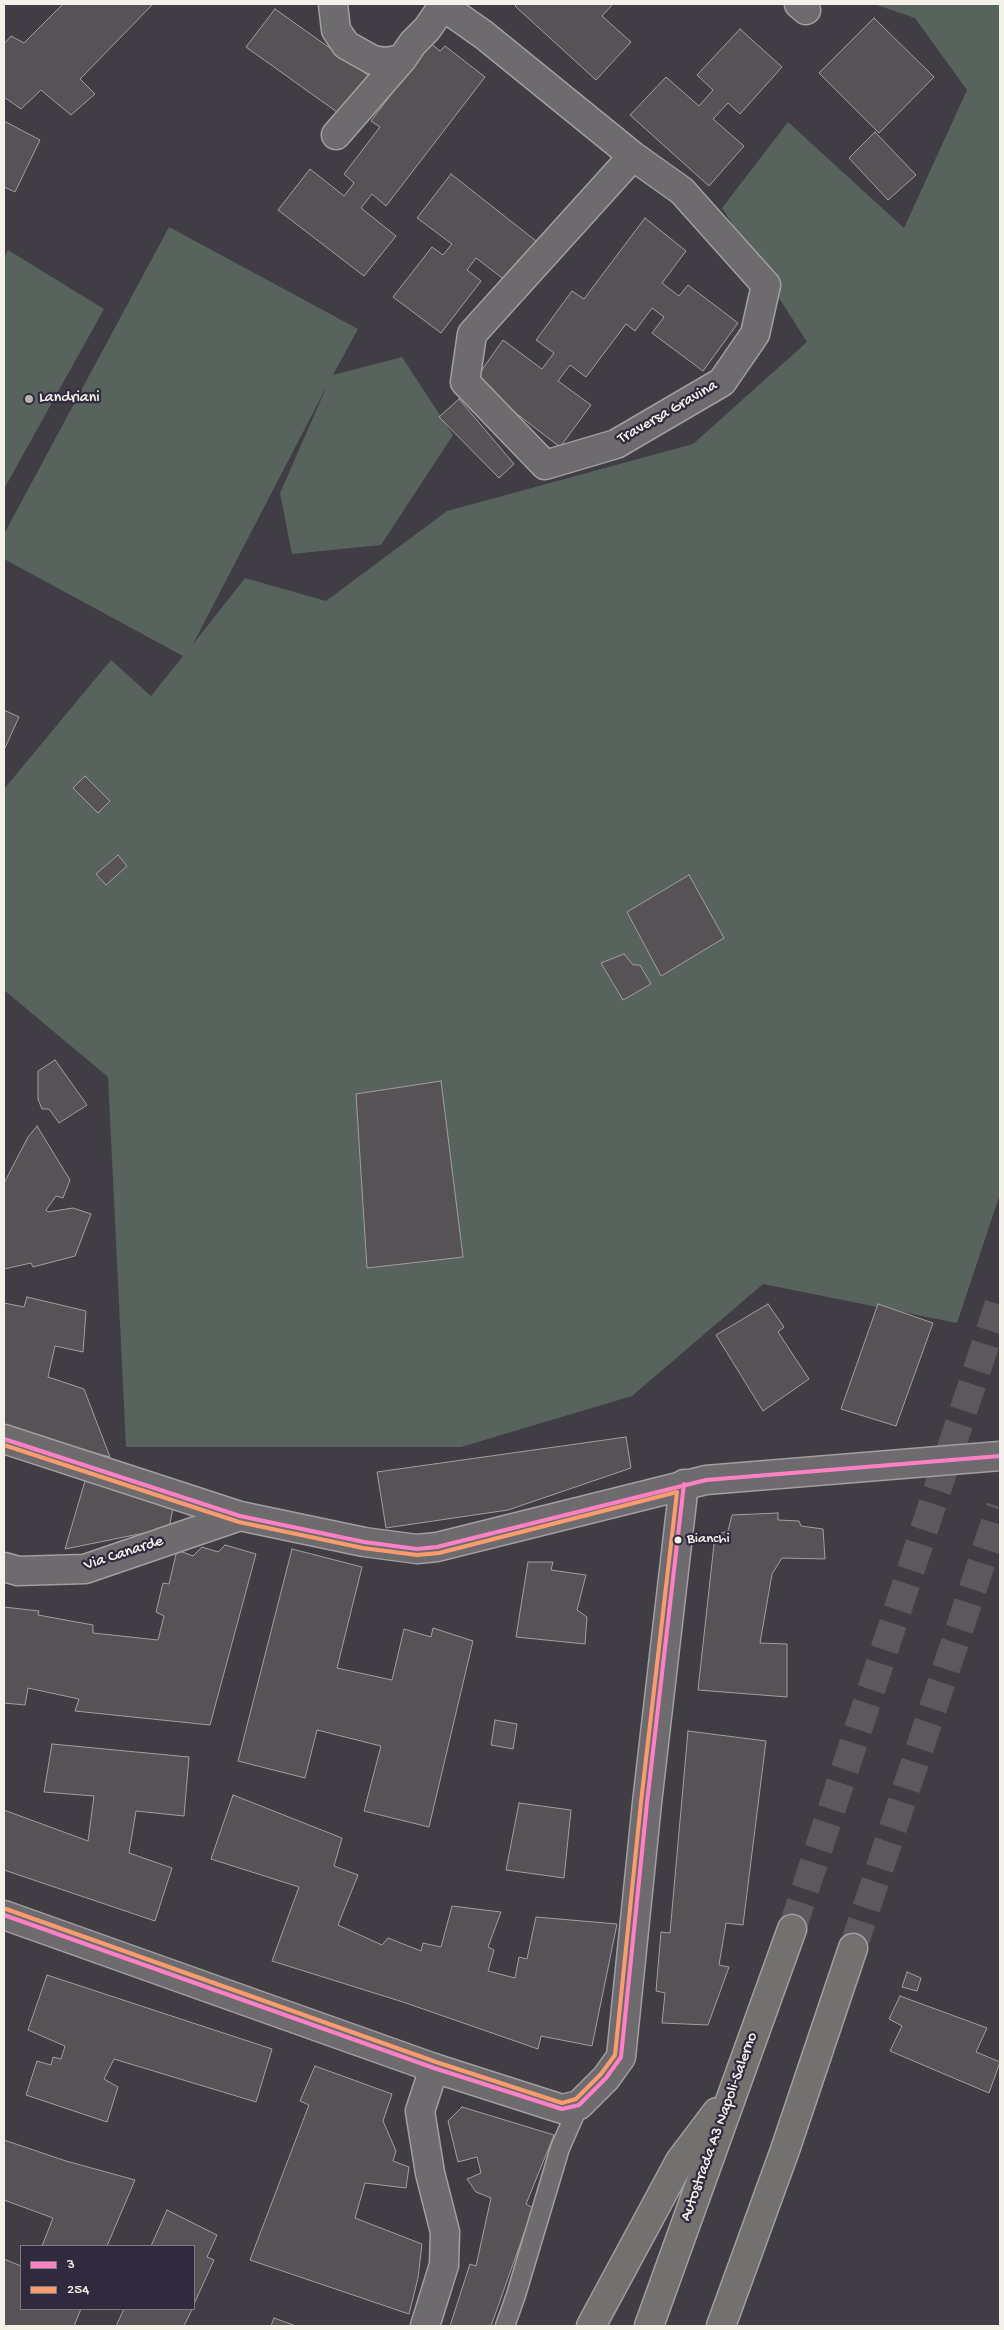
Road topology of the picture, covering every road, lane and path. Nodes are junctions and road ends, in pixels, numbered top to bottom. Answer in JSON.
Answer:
{"nodes":[{"id":1,"x":333,"y":4,"type":"edge"},
{"id":2,"x":441,"y":5,"type":"edge"},
{"id":3,"x":402,"y":59,"type":"junction"},
{"id":4,"x":336,"y":135,"type":"dead end"},
{"id":5,"x":633,"y":156,"type":"junction"},
{"id":6,"x":4,"y":1439,"type":"edge"},
{"id":7,"x":1000,"y":1456,"type":"edge"},
{"id":8,"x":684,"y":1484,"type":"junction"},
{"id":9,"x":240,"y":1516,"type":"junction"},
{"id":10,"x":4,"y":1567,"type":"edge"},
{"id":11,"x":4,"y":1915,"type":"edge"},
{"id":12,"x":792,"y":1929,"type":"tunnel mouth"},
{"id":13,"x":853,"y":1948,"type":"tunnel mouth"},
{"id":14,"x":434,"y":2068,"type":"junction"},
{"id":15,"x":734,"y":2091,"type":"junction"},
{"id":16,"x":579,"y":2105,"type":"junction"},
{"id":17,"x":425,"y":2326,"type":"edge"},
{"id":18,"x":504,"y":2326,"type":"edge"},
{"id":19,"x":591,"y":2326,"type":"edge"},
{"id":20,"x":649,"y":2326,"type":"edge"},
{"id":21,"x":721,"y":2326,"type":"edge"}],
"edges":[{"from":1,"to":3,"type":"street"},
{"from":2,"to":3,"type":"street"},
{"from":2,"to":5,"type":"street","name":"Traversa Gravina"},
{"from":3,"to":4,"type":"street"},
{"from":5,"to":5,"type":"street","name":"Traversa Gravina"},
{"from":6,"to":9,"type":"street"},
{"from":7,"to":8,"type":"street"},
{"from":8,"to":9,"type":"street"},
{"from":8,"to":16,"type":"street"},
{"from":9,"to":10,"type":"street","name":"Via Canarde"},
{"from":11,"to":14,"type":"street"},
{"from":12,"to":15,"type":"highway","name":"Autostrada A3 Napoli-Salerno"},
{"from":13,"to":21,"type":"highway"},
{"from":14,"to":16,"type":"street"},
{"from":14,"to":17,"type":"street"},
{"from":15,"to":19,"type":"highway"},
{"from":15,"to":20,"type":"highway","name":"Autostrada A3 Napoli-Salerno"},
{"from":16,"to":18,"type":"lane"}]}
